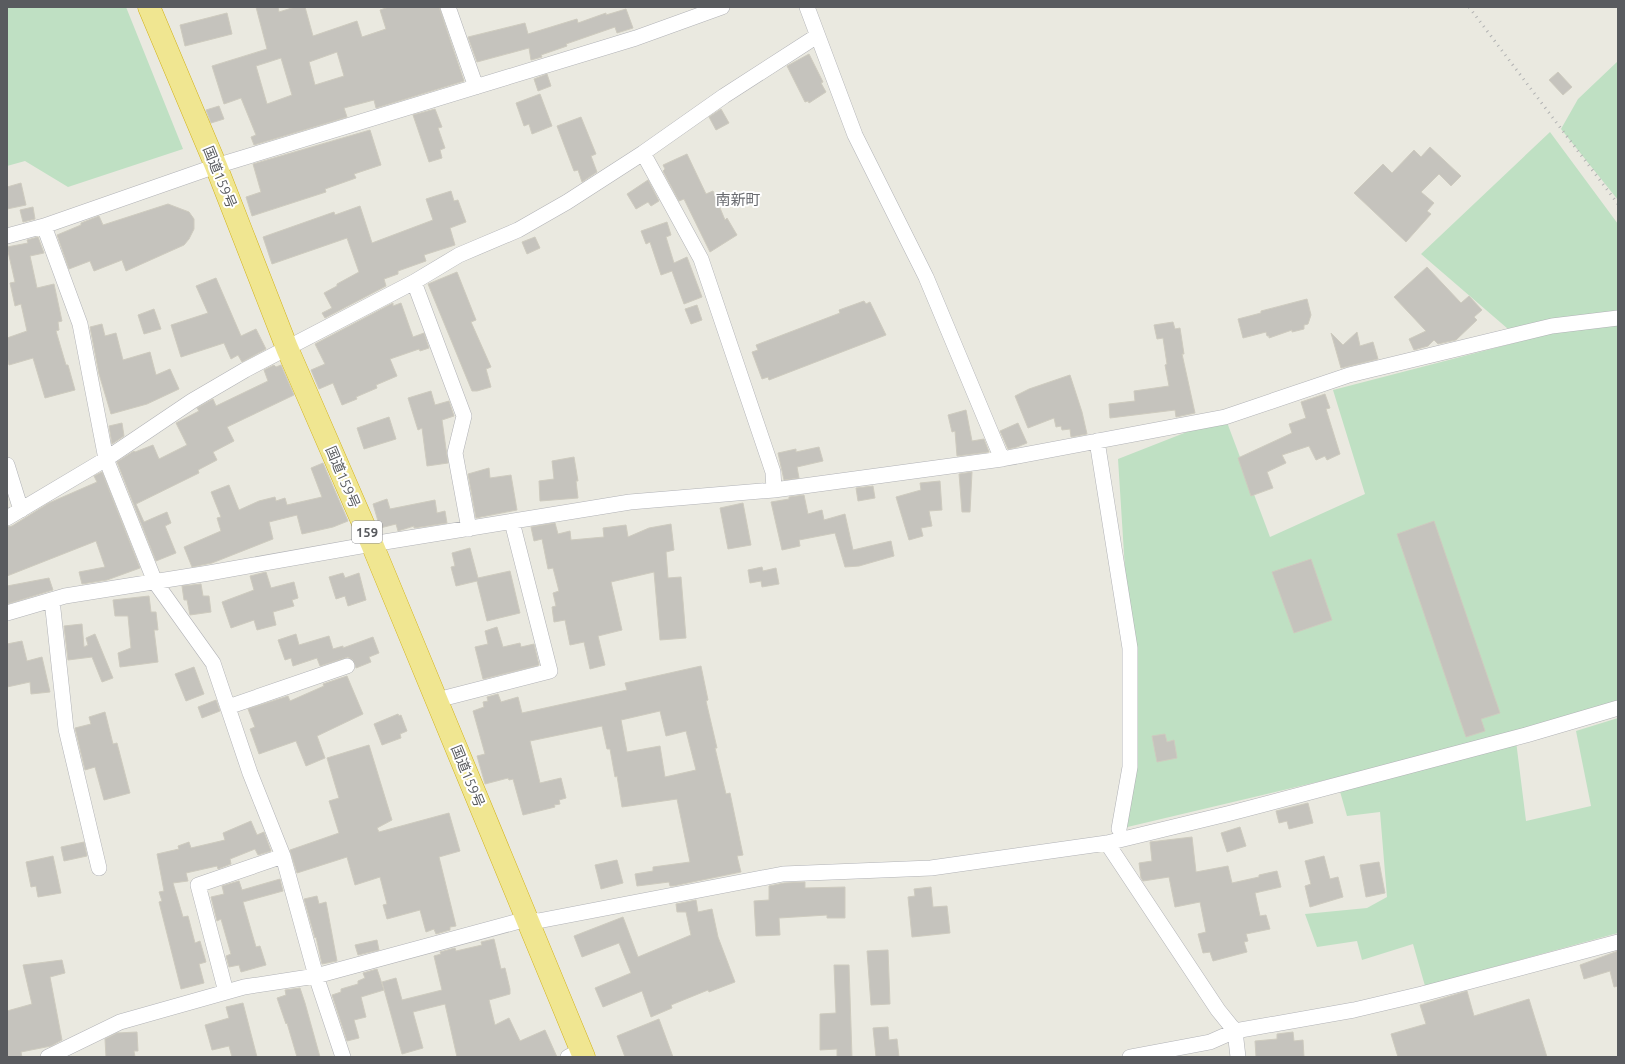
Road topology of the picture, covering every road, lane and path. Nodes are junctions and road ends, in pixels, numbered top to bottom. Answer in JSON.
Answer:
{"nodes":[{"id":1,"x":149,"y":7,"type":"edge"},
{"id":2,"x":448,"y":7,"type":"edge"},
{"id":3,"x":722,"y":7,"type":"edge"},
{"id":4,"x":807,"y":7,"type":"edge"},
{"id":5,"x":817,"y":36,"type":"junction"},
{"id":6,"x":476,"y":87,"type":"junction"},
{"id":7,"x":643,"y":153,"type":"junction"},
{"id":8,"x":216,"y":166,"type":"junction"},
{"id":9,"x":44,"y":226,"type":"junction"},
{"id":10,"x":7,"y":236,"type":"edge"},
{"id":11,"x":414,"y":282,"type":"junction"},
{"id":12,"x":1618,"y":318,"type":"edge"},
{"id":13,"x":287,"y":348,"type":"junction"},
{"id":14,"x":1097,"y":441,"type":"junction"},
{"id":15,"x":106,"y":459,"type":"junction"},
{"id":16,"x":1002,"y":459,"type":"junction"},
{"id":17,"x":7,"y":465,"type":"edge"},
{"id":18,"x":774,"y":490,"type":"junction"},
{"id":19,"x":21,"y":510,"type":"junction"},
{"id":20,"x":7,"y":518,"type":"edge"},
{"id":21,"x":512,"y":522,"type":"junction"},
{"id":22,"x":469,"y":529,"type":"junction"},
{"id":23,"x":372,"y":544,"type":"junction"},
{"id":24,"x":155,"y":582,"type":"junction"},
{"id":25,"x":52,"y":600,"type":"junction"},
{"id":26,"x":7,"y":613,"type":"edge"},
{"id":27,"x":347,"y":666,"type":"dead end"},
{"id":28,"x":437,"y":700,"type":"junction"},
{"id":29,"x":228,"y":707,"type":"junction"},
{"id":30,"x":1618,"y":708,"type":"edge"},
{"id":31,"x":1119,"y":829,"type":"dead end"},
{"id":32,"x":1107,"y":843,"type":"junction"},
{"id":33,"x":283,"y":856,"type":"junction"},
{"id":34,"x":99,"y":868,"type":"dead end"},
{"id":35,"x":528,"y":919,"type":"junction"},
{"id":36,"x":1618,"y":942,"type":"edge"},
{"id":37,"x":316,"y":976,"type":"junction"},
{"id":38,"x":226,"y":992,"type":"junction"},
{"id":39,"x":1235,"y":1031,"type":"junction"},
{"id":40,"x":578,"y":1055,"type":"edge"},
{"id":41,"x":48,"y":1057,"type":"edge"},
{"id":42,"x":343,"y":1057,"type":"edge"},
{"id":43,"x":1130,"y":1057,"type":"edge"},
{"id":44,"x":1238,"y":1057,"type":"edge"}],
"edges":[{"from":1,"to":8,"type":"highway","name":"国道159号","number":"159"},
{"from":2,"to":6,"type":"street"},
{"from":3,"to":6,"type":"street"},
{"from":4,"to":5,"type":"street"},
{"from":5,"to":7,"type":"street"},
{"from":5,"to":16,"type":"street"},
{"from":6,"to":8,"type":"street"},
{"from":7,"to":11,"type":"street"},
{"from":7,"to":18,"type":"street"},
{"from":8,"to":9,"type":"street"},
{"from":8,"to":13,"type":"highway","name":"国道159号","number":"159"},
{"from":9,"to":10,"type":"street"},
{"from":9,"to":15,"type":"street"},
{"from":11,"to":13,"type":"street"},
{"from":11,"to":22,"type":"street"},
{"from":12,"to":14,"type":"street"},
{"from":13,"to":15,"type":"street"},
{"from":13,"to":23,"type":"highway","name":"国道159号","number":"159"},
{"from":14,"to":16,"type":"street"},
{"from":14,"to":31,"type":"street"},
{"from":15,"to":19,"type":"street"},
{"from":15,"to":24,"type":"street"},
{"from":16,"to":18,"type":"street"},
{"from":17,"to":19,"type":"street"},
{"from":18,"to":21,"type":"street"},
{"from":19,"to":20,"type":"street"},
{"from":21,"to":22,"type":"street"},
{"from":21,"to":28,"type":"street"},
{"from":22,"to":23,"type":"street"},
{"from":23,"to":24,"type":"street"},
{"from":23,"to":28,"type":"highway","name":"国道159号","number":"159"},
{"from":24,"to":25,"type":"street"},
{"from":24,"to":29,"type":"street"},
{"from":25,"to":26,"type":"street"},
{"from":25,"to":34,"type":"street"},
{"from":27,"to":29,"type":"street"},
{"from":28,"to":35,"type":"highway","name":"国道159号","number":"159"},
{"from":29,"to":33,"type":"street"},
{"from":30,"to":32,"type":"street"},
{"from":32,"to":35,"type":"street"},
{"from":32,"to":39,"type":"street"},
{"from":33,"to":37,"type":"street"},
{"from":33,"to":38,"type":"street"},
{"from":35,"to":37,"type":"street"},
{"from":35,"to":40,"type":"highway","name":"国道159号","number":"159"},
{"from":36,"to":39,"type":"street"},
{"from":37,"to":38,"type":"street"},
{"from":37,"to":42,"type":"street"},
{"from":38,"to":41,"type":"street"},
{"from":39,"to":43,"type":"street"},
{"from":39,"to":44,"type":"street"}]}
